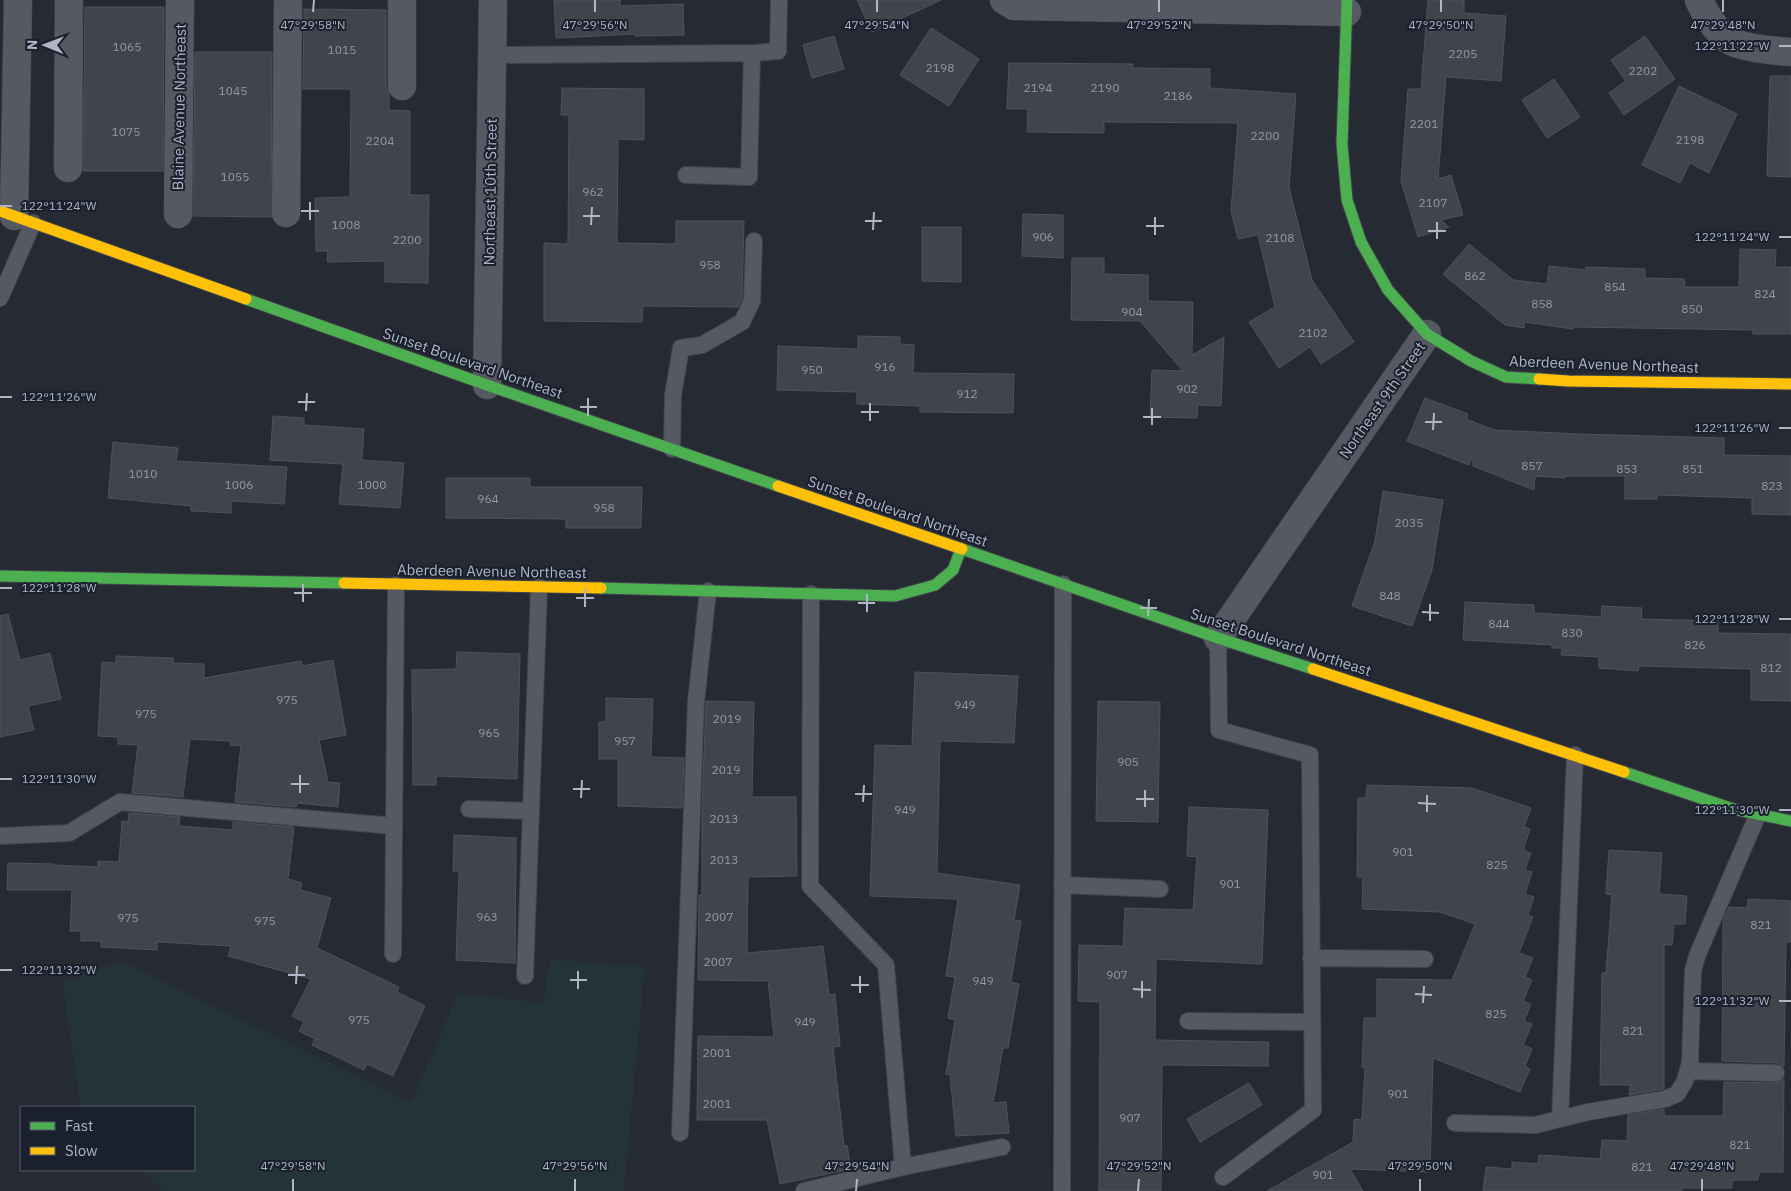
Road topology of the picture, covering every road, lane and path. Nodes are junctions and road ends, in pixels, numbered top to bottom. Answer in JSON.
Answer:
{"nodes":[{"id":1,"x":18,"y":0,"type":"edge"},
{"id":2,"x":69,"y":0,"type":"edge"},
{"id":3,"x":180,"y":0,"type":"edge"},
{"id":4,"x":288,"y":0,"type":"edge"},
{"id":5,"x":402,"y":0,"type":"edge"},
{"id":6,"x":493,"y":0,"type":"edge"},
{"id":7,"x":779,"y":0,"type":"edge"},
{"id":8,"x":1004,"y":0,"type":"edge"},
{"id":9,"x":1699,"y":0,"type":"edge"},
{"id":10,"x":1149,"y":4,"type":"edge"},
{"id":11,"x":1347,"y":6,"type":"edge"},
{"id":12,"x":1791,"y":52,"type":"edge"},
{"id":13,"x":752,"y":53,"type":"junction"},
{"id":14,"x":492,"y":55,"type":"junction"},
{"id":15,"x":402,"y":86,"type":"dead end"},
{"id":16,"x":68,"y":168,"type":"dead end"},
{"id":17,"x":686,"y":175,"type":"dead end"},
{"id":18,"x":286,"y":213,"type":"dead end"},
{"id":19,"x":178,"y":214,"type":"dead end"},
{"id":20,"x":16,"y":217,"type":"edge"},
{"id":21,"x":754,"y":241,"type":"dead end"},
{"id":22,"x":0,"y":298,"type":"edge"},
{"id":23,"x":1427,"y":334,"type":"junction"},
{"id":24,"x":1791,"y":384,"type":"edge"},
{"id":25,"x":487,"y":385,"type":"junction"},
{"id":26,"x":672,"y":449,"type":"junction"},
{"id":27,"x":961,"y":549,"type":"junction"},
{"id":28,"x":0,"y":576,"type":"edge"},
{"id":29,"x":1063,"y":584,"type":"junction"},
{"id":30,"x":396,"y":585,"type":"junction"},
{"id":31,"x":539,"y":587,"type":"junction"},
{"id":32,"x":708,"y":591,"type":"junction"},
{"id":33,"x":811,"y":594,"type":"junction"},
{"id":34,"x":1218,"y":638,"type":"junction"},
{"id":35,"x":1575,"y":755,"type":"junction"},
{"id":36,"x":469,"y":809,"type":"dead end"},
{"id":37,"x":531,"y":811,"type":"junction"},
{"id":38,"x":1758,"y":814,"type":"junction"},
{"id":39,"x":1791,"y":821,"type":"edge"},
{"id":40,"x":394,"y":826,"type":"junction"},
{"id":41,"x":0,"y":836,"type":"edge"},
{"id":42,"x":1062,"y":885,"type":"junction"},
{"id":43,"x":1160,"y":889,"type":"dead end"},
{"id":44,"x":392,"y":954,"type":"dead end"},
{"id":45,"x":1311,"y":958,"type":"junction"},
{"id":46,"x":1425,"y":959,"type":"dead end"},
{"id":47,"x":525,"y":976,"type":"dead end"},
{"id":48,"x":1188,"y":1021,"type":"dead end"},
{"id":49,"x":1312,"y":1022,"type":"junction"},
{"id":50,"x":1688,"y":1071,"type":"junction"},
{"id":51,"x":1776,"y":1074,"type":"dead end"},
{"id":52,"x":1560,"y":1119,"type":"junction"},
{"id":53,"x":1455,"y":1123,"type":"dead end"},
{"id":54,"x":680,"y":1133,"type":"dead end"},
{"id":55,"x":1002,"y":1147,"type":"dead end"},
{"id":56,"x":903,"y":1167,"type":"junction"},
{"id":57,"x":1223,"y":1177,"type":"dead end"},
{"id":58,"x":804,"y":1191,"type":"edge"},
{"id":59,"x":1062,"y":1191,"type":"edge"}],
"edges":[{"from":1,"to":20,"type":"street"},
{"from":2,"to":16,"type":"street"},
{"from":3,"to":19,"type":"street","name":"Blaine Avenue Northeast"},
{"from":4,"to":18,"type":"street"},
{"from":5,"to":15,"type":"street"},
{"from":6,"to":14,"type":"street","name":"Northeast 10th Street"},
{"from":7,"to":13,"type":"lane"},
{"from":8,"to":10,"type":"street"},
{"from":9,"to":12,"type":"street"},
{"from":10,"to":11,"type":"street"},
{"from":11,"to":23,"type":"main road","name":"Northeast 9th Street"},
{"from":13,"to":14,"type":"lane"},
{"from":13,"to":17,"type":"lane"},
{"from":14,"to":25,"type":"street","name":"Northeast 10th Street"},
{"from":20,"to":22,"type":"lane"},
{"from":20,"to":25,"type":"main road","name":"Sunset Boulevard Northeast"},
{"from":21,"to":26,"type":"lane"},
{"from":23,"to":24,"type":"main road","name":"Aberdeen Avenue Northeast"},
{"from":23,"to":34,"type":"street","name":"Northeast 9th Street"},
{"from":25,"to":26,"type":"main road","name":"Sunset Boulevard Northeast"},
{"from":26,"to":27,"type":"main road","name":"Sunset Boulevard Northeast"},
{"from":27,"to":29,"type":"main road","name":"Sunset Boulevard Northeast"},
{"from":27,"to":33,"type":"main road","name":"Aberdeen Avenue Northeast"},
{"from":28,"to":30,"type":"main road","name":"Aberdeen Avenue Northeast"},
{"from":29,"to":34,"type":"main road","name":"Sunset Boulevard Northeast"},
{"from":29,"to":42,"type":"lane"},
{"from":30,"to":31,"type":"main road","name":"Aberdeen Avenue Northeast"},
{"from":30,"to":40,"type":"lane"},
{"from":31,"to":32,"type":"main road","name":"Aberdeen Avenue Northeast"},
{"from":31,"to":37,"type":"lane"},
{"from":32,"to":33,"type":"main road","name":"Aberdeen Avenue Northeast"},
{"from":32,"to":54,"type":"lane"},
{"from":33,"to":56,"type":"lane"},
{"from":34,"to":35,"type":"main road","name":"Sunset Boulevard Northeast"},
{"from":34,"to":45,"type":"lane"},
{"from":35,"to":38,"type":"main road","name":"Sunset Boulevard Northeast"},
{"from":35,"to":52,"type":"lane"},
{"from":36,"to":37,"type":"lane"},
{"from":37,"to":47,"type":"lane"},
{"from":38,"to":39,"type":"main road","name":"Sunset Boulevard Northeast"},
{"from":38,"to":50,"type":"lane"},
{"from":40,"to":41,"type":"lane"},
{"from":40,"to":44,"type":"lane"},
{"from":42,"to":43,"type":"lane"},
{"from":42,"to":59,"type":"lane"},
{"from":45,"to":46,"type":"lane"},
{"from":45,"to":49,"type":"lane"},
{"from":48,"to":49,"type":"lane"},
{"from":49,"to":57,"type":"lane"},
{"from":50,"to":51,"type":"lane"},
{"from":50,"to":52,"type":"lane"},
{"from":52,"to":53,"type":"lane"},
{"from":55,"to":56,"type":"lane"},
{"from":56,"to":58,"type":"lane"}]}
